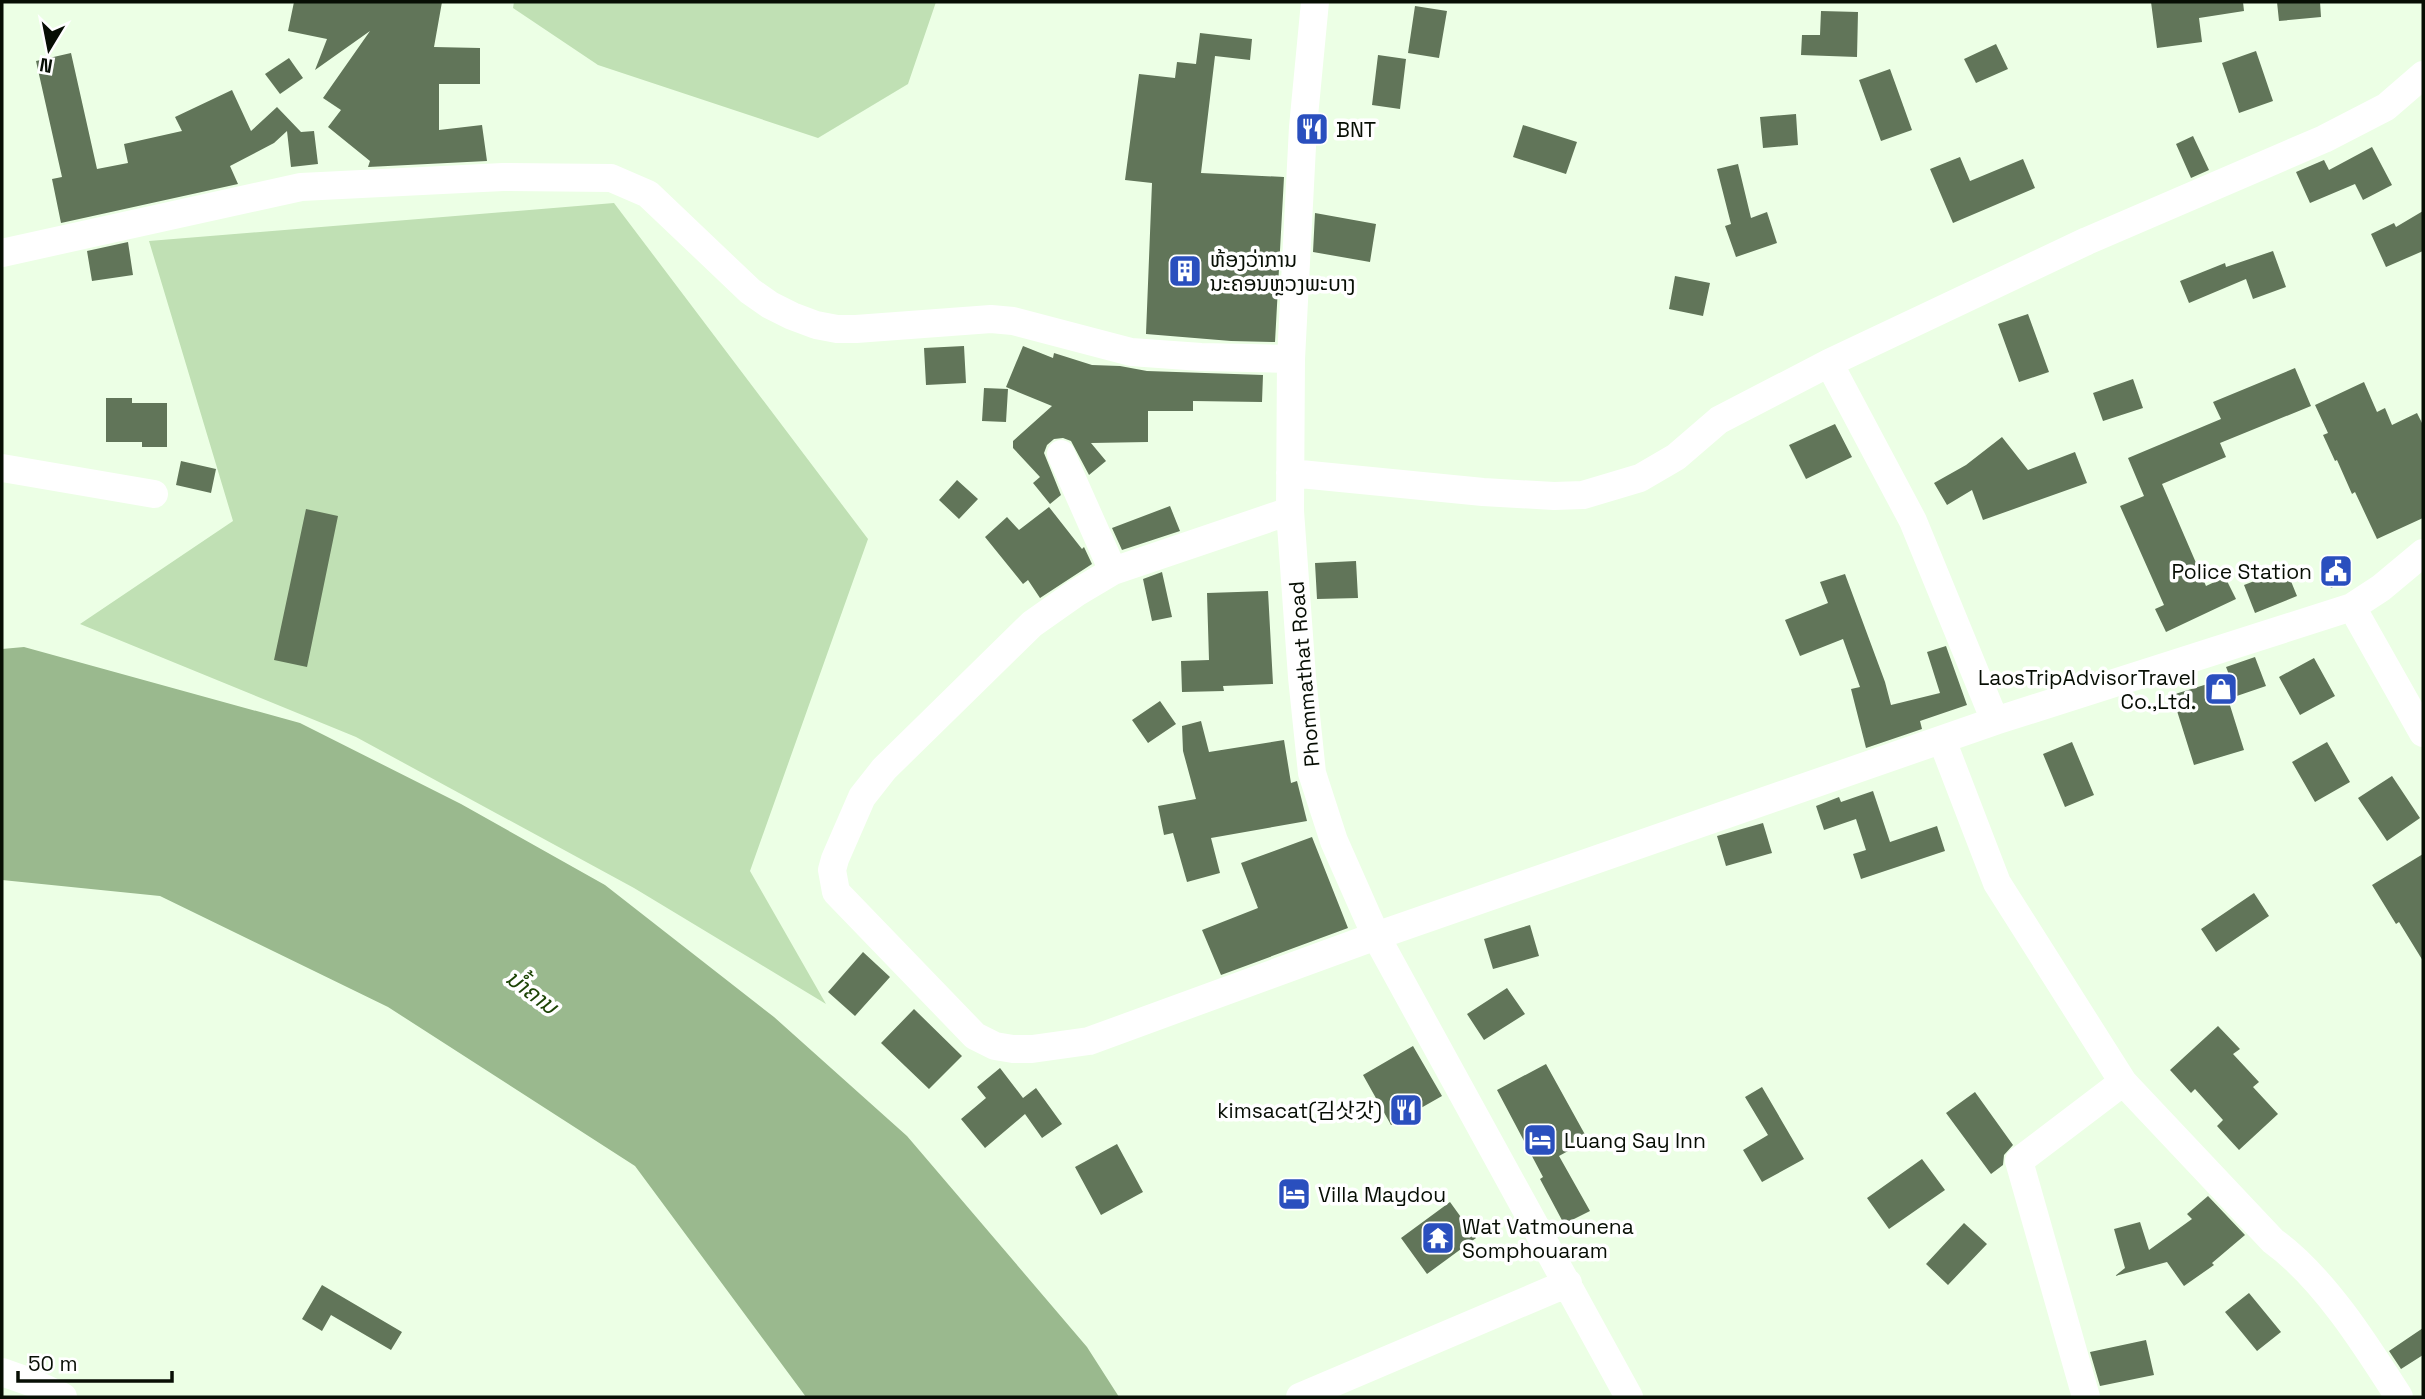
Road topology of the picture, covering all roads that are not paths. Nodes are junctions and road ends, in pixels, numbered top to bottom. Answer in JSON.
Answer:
{"nodes":[{"id":1,"x":1315,"y":2,"type":"edge"},
{"id":2,"x":2423,"y":75,"type":"edge"},
{"id":3,"x":2,"y":253,"type":"edge"},
{"id":4,"x":1291,"y":359,"type":"junction"},
{"id":5,"x":1829,"y":363,"type":"junction"},
{"id":6,"x":1061,"y":454,"type":"dead end"},
{"id":7,"x":2,"y":468,"type":"edge"},
{"id":8,"x":1290,"y":473,"type":"junction"},
{"id":9,"x":154,"y":494,"type":"dead end"},
{"id":10,"x":1290,"y":511,"type":"junction"},
{"id":11,"x":2423,"y":554,"type":"edge"},
{"id":12,"x":1113,"y":571,"type":"junction"},
{"id":13,"x":2352,"y":607,"type":"junction"},
{"id":14,"x":1995,"y":721,"type":"junction"},
{"id":15,"x":2423,"y":733,"type":"edge"},
{"id":16,"x":1942,"y":740,"type":"junction"},
{"id":17,"x":1376,"y":936,"type":"junction"},
{"id":18,"x":2123,"y":1082,"type":"junction"},
{"id":19,"x":1568,"y":1283,"type":"junction"},
{"id":20,"x":2,"y":1372,"type":"edge"},
{"id":21,"x":63,"y":1397,"type":"edge"},
{"id":22,"x":1300,"y":1397,"type":"edge"},
{"id":23,"x":1629,"y":1397,"type":"edge"},
{"id":24,"x":2086,"y":1397,"type":"edge"},
{"id":25,"x":2399,"y":1397,"type":"edge"}],
"edges":[{"from":1,"to":4,"type":"street","name":"Phommathat Road"},
{"from":2,"to":5,"type":"street"},
{"from":3,"to":4,"type":"street"},
{"from":4,"to":8,"type":"street","name":"Phommathat Road"},
{"from":5,"to":8,"type":"street"},
{"from":5,"to":14,"type":"street"},
{"from":6,"to":12,"type":"street"},
{"from":7,"to":9,"type":"street"},
{"from":8,"to":10,"type":"street","name":"Phommathat Road"},
{"from":10,"to":12,"type":"street"},
{"from":10,"to":17,"type":"street","name":"Phommathat Road"},
{"from":11,"to":13,"type":"street"},
{"from":12,"to":17,"type":"street"},
{"from":13,"to":14,"type":"street"},
{"from":13,"to":15,"type":"street"},
{"from":14,"to":16,"type":"street"},
{"from":16,"to":17,"type":"street"},
{"from":16,"to":18,"type":"street"},
{"from":17,"to":19,"type":"street","name":"Phommathat Road"},
{"from":18,"to":24,"type":"street"},
{"from":18,"to":25,"type":"street"},
{"from":19,"to":22,"type":"street"},
{"from":19,"to":23,"type":"street","name":"Phommathat Road"},
{"from":20,"to":21,"type":"street"}]}
